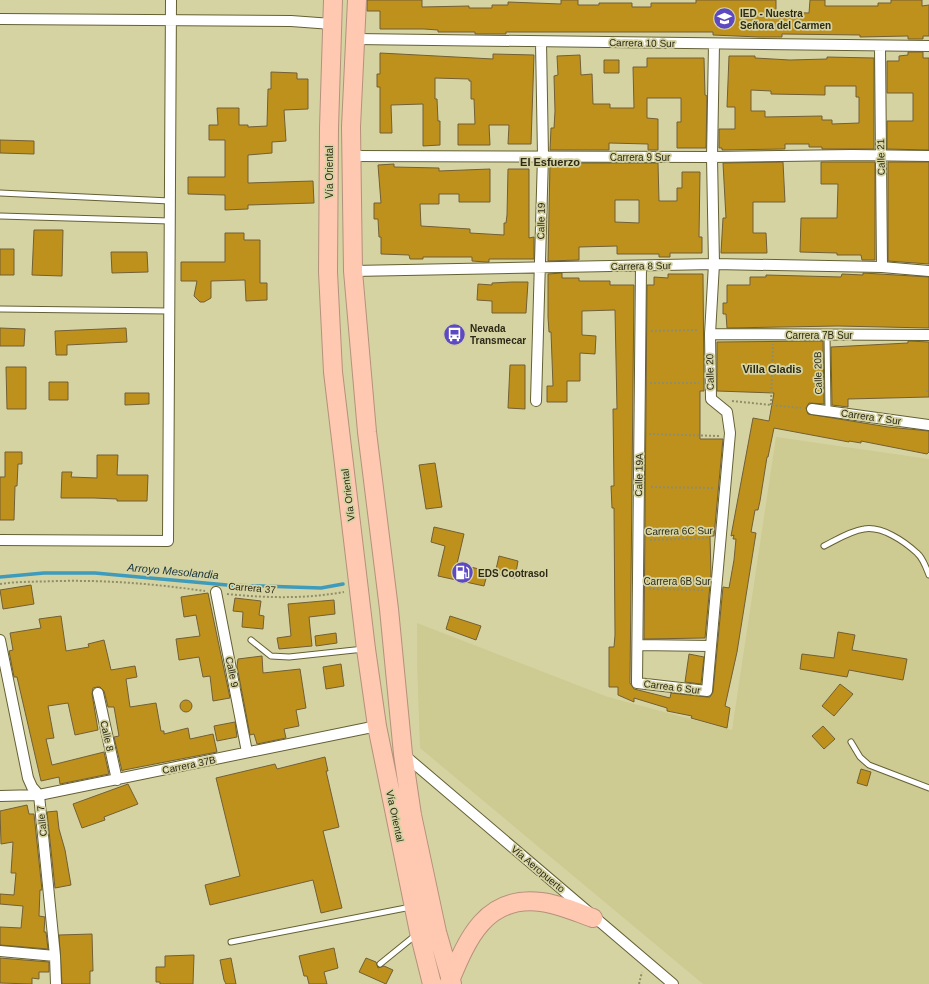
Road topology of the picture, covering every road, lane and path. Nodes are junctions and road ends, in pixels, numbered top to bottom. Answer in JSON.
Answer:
{"nodes":[{"id":1,"x":171,"y":0,"type":"edge"},
{"id":2,"x":333,"y":0,"type":"edge"},
{"id":3,"x":357,"y":0,"type":"edge"},
{"id":4,"x":0,"y":19,"type":"edge"},
{"id":5,"x":171,"y":20,"type":"junction"},
{"id":6,"x":332,"y":24,"type":"junction"},
{"id":7,"x":355,"y":39,"type":"junction"},
{"id":8,"x":541,"y":42,"type":"junction"},
{"id":9,"x":714,"y":44,"type":"junction"},
{"id":10,"x":929,"y":46,"type":"edge"},
{"id":11,"x":880,"y":47,"type":"junction"},
{"id":12,"x":881,"y":155,"type":"junction"},
{"id":13,"x":351,"y":156,"type":"junction"},
{"id":14,"x":542,"y":156,"type":"junction"},
{"id":15,"x":929,"y":156,"type":"edge"},
{"id":16,"x":712,"y":157,"type":"junction"},
{"id":17,"x":0,"y":192,"type":"edge"},
{"id":18,"x":170,"y":201,"type":"junction"},
{"id":19,"x":0,"y":216,"type":"edge"},
{"id":20,"x":170,"y":220,"type":"junction"},
{"id":21,"x":714,"y":264,"type":"junction"},
{"id":22,"x":641,"y":266,"type":"junction"},
{"id":23,"x":882,"y":268,"type":"junction"},
{"id":24,"x":540,"y":269,"type":"junction"},
{"id":25,"x":353,"y":271,"type":"junction"},
{"id":26,"x":929,"y":271,"type":"edge"},
{"id":27,"x":0,"y":309,"type":"edge"},
{"id":28,"x":169,"y":311,"type":"junction"},
{"id":29,"x":640,"y":332,"type":"junction"},
{"id":30,"x":710,"y":332,"type":"junction"},
{"id":31,"x":773,"y":334,"type":"junction"},
{"id":32,"x":826,"y":335,"type":"junction"},
{"id":33,"x":929,"y":335,"type":"edge"},
{"id":34,"x":710,"y":382,"type":"junction"},
{"id":35,"x":640,"y":383,"type":"junction"},
{"id":36,"x":710,"y":399,"type":"junction"},
{"id":37,"x":536,"y":401,"type":"dead end"},
{"id":38,"x":771,"y":405,"type":"junction"},
{"id":39,"x":812,"y":409,"type":"joint"},
{"id":40,"x":828,"y":411,"type":"junction"},
{"id":41,"x":929,"y":425,"type":"edge"},
{"id":42,"x":640,"y":434,"type":"junction"},
{"id":43,"x":730,"y":436,"type":"junction"},
{"id":44,"x":639,"y":487,"type":"junction"},
{"id":45,"x":725,"y":488,"type":"junction"},
{"id":46,"x":721,"y":538,"type":"junction"},
{"id":47,"x":0,"y":540,"type":"edge"},
{"id":48,"x":639,"y":540,"type":"junction"},
{"id":49,"x":824,"y":546,"type":"dead end"},
{"id":50,"x":929,"y":574,"type":"edge"},
{"id":51,"x":0,"y":584,"type":"edge"},
{"id":52,"x":359,"y":589,"type":"junction"},
{"id":53,"x":638,"y":589,"type":"junction"},
{"id":54,"x":716,"y":590,"type":"junction"},
{"id":55,"x":216,"y":592,"type":"junction"},
{"id":56,"x":0,"y":640,"type":"edge"},
{"id":57,"x":250,"y":640,"type":"dead end"},
{"id":58,"x":638,"y":645,"type":"junction"},
{"id":59,"x":711,"y":646,"type":"junction"},
{"id":60,"x":366,"y":649,"type":"junction"},
{"id":61,"x":638,"y":683,"type":"joint"},
{"id":62,"x":4,"y":691,"type":"edge"},
{"id":63,"x":707,"y":691,"type":"joint"},
{"id":64,"x":98,"y":693,"type":"dead end"},
{"id":65,"x":377,"y":726,"type":"junction"},
{"id":66,"x":852,"y":742,"type":"dead end"},
{"id":67,"x":247,"y":752,"type":"junction"},
{"id":68,"x":403,"y":754,"type":"junction"},
{"id":69,"x":117,"y":780,"type":"junction"},
{"id":70,"x":929,"y":788,"type":"edge"},
{"id":71,"x":39,"y":795,"type":"junction"},
{"id":72,"x":0,"y":796,"type":"edge"},
{"id":73,"x":414,"y":907,"type":"junction"},
{"id":74,"x":593,"y":918,"type":"junction"},
{"id":75,"x":419,"y":932,"type":"junction"},
{"id":76,"x":231,"y":942,"type":"dead end"},
{"id":77,"x":0,"y":951,"type":"edge"},
{"id":78,"x":55,"y":956,"type":"junction"},
{"id":79,"x":380,"y":964,"type":"dead end"},
{"id":80,"x":669,"y":982,"type":"edge"},
{"id":81,"x":450,"y":983,"type":"edge"},
{"id":82,"x":56,"y":984,"type":"edge"},
{"id":83,"x":432,"y":984,"type":"edge"}],
"edges":[{"from":1,"to":5,"type":"street"},
{"from":2,"to":6,"type":"highway","name":"Vía Oriental"},
{"from":3,"to":7,"type":"highway","name":"Vía Oriental"},
{"from":4,"to":5,"type":"street"},
{"from":5,"to":6,"type":"street"},
{"from":5,"to":18,"type":"street"},
{"from":6,"to":52,"type":"highway","name":"Vía Oriental"},
{"from":7,"to":8,"type":"street","name":"Carrera 10 Sur"},
{"from":7,"to":13,"type":"highway","name":"Vía Oriental"},
{"from":8,"to":9,"type":"street","name":"Carrera 10 Sur"},
{"from":8,"to":14,"type":"street","name":"Calle 19"},
{"from":9,"to":11,"type":"street","name":"Carrera 10 Sur"},
{"from":9,"to":16,"type":"street","name":"Calle 20"},
{"from":10,"to":11,"type":"street","name":"Carrera 10 Sur"},
{"from":11,"to":12,"type":"street","name":"Calle 21"},
{"from":12,"to":15,"type":"street","name":"Carrera 9 Sur"},
{"from":12,"to":16,"type":"street","name":"Carrera 9 Sur"},
{"from":12,"to":23,"type":"street","name":"Calle 21"},
{"from":13,"to":14,"type":"street","name":"Carrera 9 Sur"},
{"from":13,"to":25,"type":"highway","name":"Vía Oriental"},
{"from":14,"to":16,"type":"street","name":"Carrera 9 Sur"},
{"from":14,"to":24,"type":"street","name":"Calle 19"},
{"from":16,"to":21,"type":"street","name":"Calle 20"},
{"from":17,"to":18,"type":"lane"},
{"from":18,"to":20,"type":"street"},
{"from":19,"to":20,"type":"lane"},
{"from":20,"to":28,"type":"street"},
{"from":21,"to":22,"type":"street","name":"Carrera 8 Sur"},
{"from":21,"to":23,"type":"street","name":"Carrera 8 Sur"},
{"from":21,"to":30,"type":"street","name":"Calle 20"},
{"from":22,"to":24,"type":"street","name":"Carrera 8 Sur"},
{"from":22,"to":29,"type":"street","name":"Calle 19A"},
{"from":23,"to":26,"type":"street","name":"Carrera 8 Sur"},
{"from":24,"to":25,"type":"street","name":"Carrera 8 Sur"},
{"from":24,"to":37,"type":"street","name":"Calle 19"},
{"from":25,"to":68,"type":"highway","name":"Vía Oriental"},
{"from":27,"to":28,"type":"lane"},
{"from":28,"to":47,"type":"street"},
{"from":29,"to":30,"type":"path"},
{"from":29,"to":35,"type":"street","name":"Calle 19A"},
{"from":30,"to":31,"type":"street","name":"Carrera 7B Sur"},
{"from":30,"to":34,"type":"street","name":"Calle 20"},
{"from":31,"to":32,"type":"street","name":"Carrera 7B Sur"},
{"from":31,"to":38,"type":"path"},
{"from":32,"to":33,"type":"street","name":"Carrera 7B Sur"},
{"from":32,"to":40,"type":"lane","name":"Calle 20B"},
{"from":34,"to":35,"type":"path"},
{"from":34,"to":36,"type":"street","name":"Calle 20"},
{"from":35,"to":42,"type":"street","name":"Calle 19A"},
{"from":36,"to":38,"type":"path"},
{"from":36,"to":43,"type":"street","name":"Calle 20"},
{"from":38,"to":39,"type":"path"},
{"from":39,"to":40,"type":"street","name":"Carrera 7 Sur"},
{"from":40,"to":41,"type":"street","name":"Carrera 7 Sur"},
{"from":42,"to":43,"type":"path"},
{"from":42,"to":44,"type":"street","name":"Calle 19A"},
{"from":43,"to":45,"type":"street","name":"Calle 20"},
{"from":44,"to":45,"type":"path"},
{"from":44,"to":48,"type":"street","name":"Calle 19A"},
{"from":45,"to":46,"type":"street","name":"Calle 20"},
{"from":46,"to":48,"type":"path","name":"Carrera 6C Sur"},
{"from":46,"to":54,"type":"street","name":"Calle 20"},
{"from":48,"to":53,"type":"street","name":"Calle 19A"},
{"from":49,"to":50,"type":"lane"},
{"from":51,"to":55,"type":"path","name":"Carrera 37"},
{"from":52,"to":55,"type":"path","name":"Carrera 37"},
{"from":52,"to":60,"type":"highway","name":"Vía Oriental"},
{"from":53,"to":54,"type":"path","name":"Carrera 6B Sur"},
{"from":53,"to":58,"type":"street","name":"Calle 19A"},
{"from":54,"to":59,"type":"street","name":"Calle 20"},
{"from":55,"to":67,"type":"street","name":"Calle 9"},
{"from":56,"to":62,"type":"street","name":"Calle 7"},
{"from":57,"to":60,"type":"lane"},
{"from":58,"to":59,"type":"street"},
{"from":58,"to":61,"type":"street","name":"Calle 19A"},
{"from":59,"to":63,"type":"street","name":"Calle 20"},
{"from":60,"to":65,"type":"highway","name":"Vía Oriental"},
{"from":61,"to":63,"type":"street","name":"Carrea 6 Sur"},
{"from":62,"to":71,"type":"street","name":"Calle 7"},
{"from":64,"to":69,"type":"street","name":"Calle 8"},
{"from":65,"to":67,"type":"street","name":"Carrera 37B"},
{"from":65,"to":73,"type":"highway","name":"Vía Oriental"},
{"from":66,"to":70,"type":"lane"},
{"from":67,"to":69,"type":"street","name":"Carrera 37B"},
{"from":68,"to":74,"type":"street","name":"Vía Aeropuerto"},
{"from":68,"to":81,"type":"highway","name":"Vía Oriental"},
{"from":69,"to":71,"type":"street","name":"Carrera 37B"},
{"from":71,"to":72,"type":"street","name":"Carrera 37B"},
{"from":71,"to":78,"type":"street","name":"Calle 7"},
{"from":73,"to":75,"type":"highway","name":"Vía Oriental"},
{"from":73,"to":76,"type":"lane"},
{"from":74,"to":80,"type":"street","name":"Vía Aeropuerto"},
{"from":74,"to":81,"type":"highway"},
{"from":75,"to":79,"type":"lane"},
{"from":75,"to":83,"type":"highway","name":"Vía Oriental"},
{"from":77,"to":78,"type":"street"},
{"from":78,"to":82,"type":"street","name":"Calle 7"}]}
